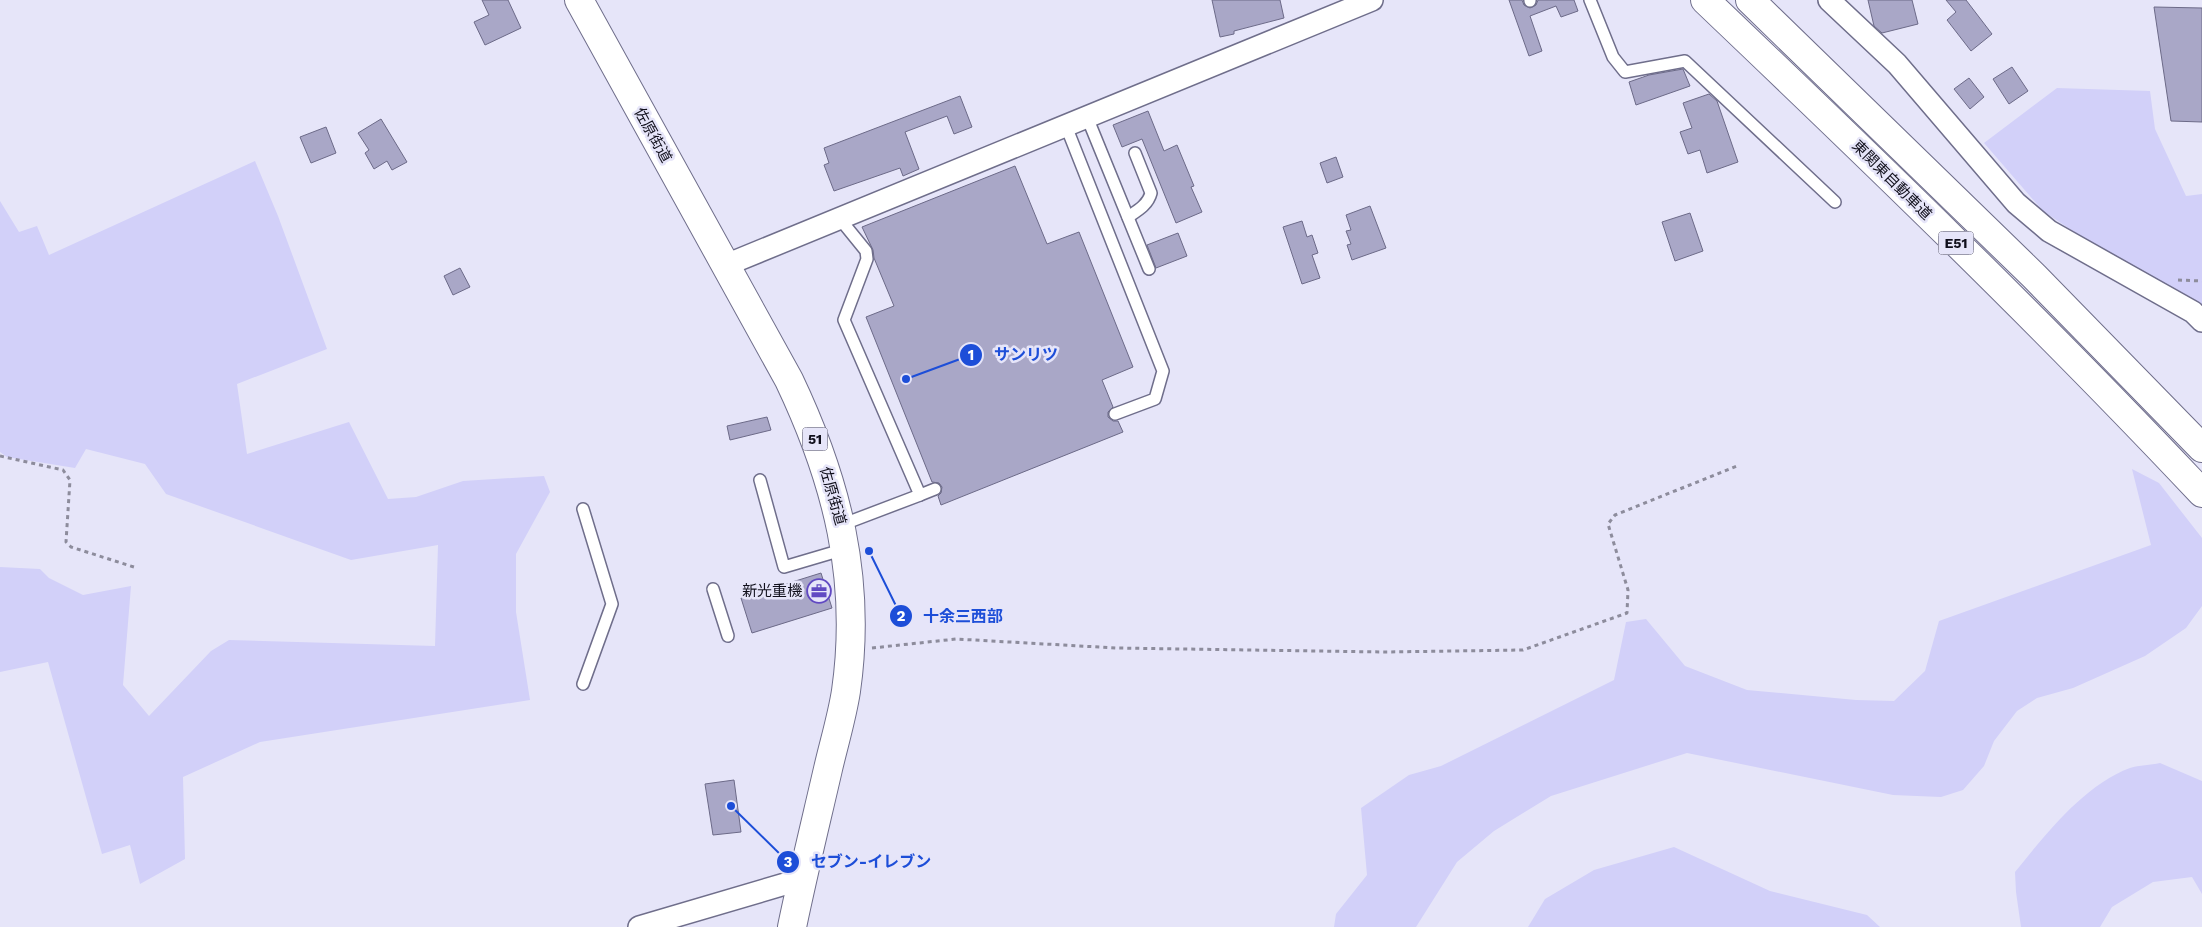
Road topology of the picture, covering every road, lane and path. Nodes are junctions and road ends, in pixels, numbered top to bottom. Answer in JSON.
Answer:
{"nodes":[{"id":1,"x":579,"y":0,"type":"edge"},
{"id":2,"x":1372,"y":0,"type":"edge"},
{"id":3,"x":1590,"y":0,"type":"edge"},
{"id":4,"x":1705,"y":0,"type":"edge"},
{"id":5,"x":1750,"y":0,"type":"edge"},
{"id":6,"x":1829,"y":0,"type":"edge"},
{"id":7,"x":1087,"y":117,"type":"junction"},
{"id":8,"x":1066,"y":126,"type":"junction"},
{"id":9,"x":1135,"y":153,"type":"dead end"},
{"id":10,"x":1835,"y":202,"type":"dead end"},
{"id":11,"x":1128,"y":218,"type":"junction"},
{"id":12,"x":840,"y":219,"type":"junction"},
{"id":13,"x":726,"y":265,"type":"junction"},
{"id":14,"x":1149,"y":269,"type":"dead end"},
{"id":15,"x":2170,"y":280,"type":"dead end"},
{"id":16,"x":2202,"y":280,"type":"edge"},
{"id":17,"x":2202,"y":321,"type":"edge"},
{"id":18,"x":1116,"y":414,"type":"dead end"},
{"id":19,"x":2202,"y":448,"type":"edge"},
{"id":20,"x":0,"y":456,"type":"edge"},
{"id":21,"x":1737,"y":466,"type":"dead end"},
{"id":22,"x":760,"y":480,"type":"dead end"},
{"id":23,"x":935,"y":489,"type":"dead end"},
{"id":24,"x":2202,"y":493,"type":"edge"},
{"id":25,"x":920,"y":495,"type":"junction"},
{"id":26,"x":583,"y":509,"type":"dead end"},
{"id":27,"x":844,"y":537,"type":"junction"},
{"id":28,"x":137,"y":568,"type":"dead end"},
{"id":29,"x":713,"y":589,"type":"dead end"},
{"id":30,"x":728,"y":636,"type":"dead end"},
{"id":31,"x":850,"y":648,"type":"junction"},
{"id":32,"x":583,"y":684,"type":"dead end"},
{"id":33,"x":802,"y":878,"type":"junction"},
{"id":34,"x":639,"y":927,"type":"edge"},
{"id":35,"x":792,"y":927,"type":"edge"}],
"edges":[{"from":1,"to":13,"type":"highway","name":"佐原街道","number":"51"},
{"from":2,"to":7,"type":"street"},
{"from":3,"to":10,"type":"lane"},
{"from":4,"to":24,"type":"highway","name":"東関東自動車道","number":"E51"},
{"from":5,"to":19,"type":"highway","name":"東関東自動車道","number":"E51"},
{"from":6,"to":17,"type":"street"},
{"from":7,"to":8,"type":"street"},
{"from":7,"to":11,"type":"lane"},
{"from":8,"to":12,"type":"street"},
{"from":8,"to":18,"type":"lane"},
{"from":9,"to":11,"type":"lane"},
{"from":11,"to":14,"type":"lane"},
{"from":12,"to":13,"type":"street"},
{"from":12,"to":25,"type":"lane"},
{"from":13,"to":27,"type":"highway","name":"佐原街道","number":"51"},
{"from":15,"to":16,"type":"path"},
{"from":20,"to":28,"type":"path"},
{"from":21,"to":31,"type":"path"},
{"from":22,"to":27,"type":"lane"},
{"from":23,"to":25,"type":"lane"},
{"from":25,"to":27,"type":"lane"},
{"from":26,"to":32,"type":"lane"},
{"from":27,"to":31,"type":"highway","name":"佐原街道","number":"51"},
{"from":29,"to":30,"type":"lane"},
{"from":31,"to":33,"type":"highway","name":"佐原街道","number":"51"},
{"from":33,"to":34,"type":"street"},
{"from":33,"to":35,"type":"highway","name":"佐原街道","number":"51"}]}
